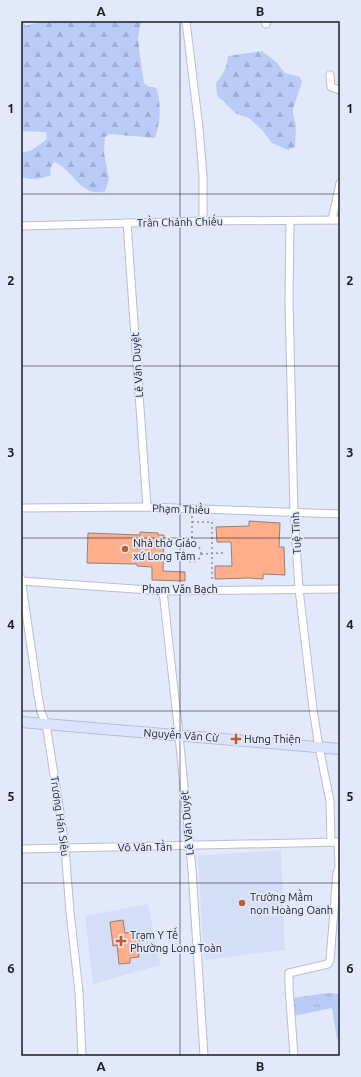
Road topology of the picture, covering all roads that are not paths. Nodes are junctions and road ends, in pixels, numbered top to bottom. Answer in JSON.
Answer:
{"nodes":[{"id":1,"x":186,"y":21,"type":"edge"},
{"id":2,"x":330,"y":75,"type":"dead end"},
{"id":3,"x":340,"y":90,"type":"edge"},
{"id":4,"x":340,"y":183,"type":"edge"},
{"id":5,"x":336,"y":220,"type":"edge"},
{"id":6,"x":204,"y":222,"type":"junction"},
{"id":7,"x":290,"y":222,"type":"junction"},
{"id":8,"x":127,"y":223,"type":"junction"},
{"id":9,"x":21,"y":226,"type":"edge"},
{"id":10,"x":147,"y":507,"type":"junction"},
{"id":11,"x":21,"y":508,"type":"edge"},
{"id":12,"x":294,"y":513,"type":"junction"},
{"id":13,"x":340,"y":514,"type":"edge"},
{"id":14,"x":21,"y":580,"type":"edge"},
{"id":15,"x":298,"y":589,"type":"junction"},
{"id":16,"x":340,"y":589,"type":"edge"},
{"id":17,"x":163,"y":591,"type":"junction"},
{"id":18,"x":21,"y":722,"type":"edge"},
{"id":19,"x":46,"y":724,"type":"junction"},
{"id":20,"x":179,"y":735,"type":"junction"},
{"id":21,"x":319,"y":747,"type":"junction"},
{"id":22,"x":340,"y":748,"type":"edge"},
{"id":23,"x":336,"y":842,"type":"edge"},
{"id":24,"x":190,"y":846,"type":"junction"},
{"id":25,"x":65,"y":848,"type":"junction"},
{"id":26,"x":21,"y":849,"type":"edge"},
{"id":27,"x":82,"y":1056,"type":"edge"},
{"id":28,"x":204,"y":1056,"type":"edge"},
{"id":29,"x":294,"y":1056,"type":"edge"}],
"edges":[{"from":1,"to":6,"type":"street"},
{"from":2,"to":3,"type":"street"},
{"from":4,"to":5,"type":"street"},
{"from":5,"to":7,"type":"street","name":"Trần Chánh Chiếu"},
{"from":6,"to":7,"type":"street","name":"Trần Chánh Chiếu"},
{"from":6,"to":8,"type":"street","name":"Trần Chánh Chiếu"},
{"from":7,"to":12,"type":"street","name":"Tuệ Tĩnh"},
{"from":8,"to":9,"type":"street","name":"Trần Chánh Chiếu"},
{"from":8,"to":10,"type":"street","name":"Lê Văn Duyệt"},
{"from":10,"to":11,"type":"street","name":"Phạm Thiều"},
{"from":10,"to":12,"type":"street","name":"Phạm Thiều"},
{"from":12,"to":13,"type":"street","name":"Phạm Thiều"},
{"from":12,"to":15,"type":"street","name":"Tuệ Tĩnh"},
{"from":14,"to":17,"type":"street","name":"Phạm Văn Bạch"},
{"from":14,"to":19,"type":"street","name":"Trương Hán Siêu"},
{"from":15,"to":16,"type":"street","name":"Phạm Văn Bạch"},
{"from":15,"to":17,"type":"street","name":"Phạm Văn Bạch"},
{"from":15,"to":21,"type":"street","name":"Tuệ Tĩnh"},
{"from":17,"to":20,"type":"street","name":"Lê Văn Duyệt"},
{"from":18,"to":19,"type":"main road","name":"Nguyễn Văn Cừ"},
{"from":19,"to":20,"type":"main road","name":"Nguyễn Văn Cừ"},
{"from":19,"to":25,"type":"street","name":"Trương Hán Siêu"},
{"from":20,"to":21,"type":"main road","name":"Nguyễn Văn Cừ"},
{"from":20,"to":24,"type":"street","name":"Lê Văn Duyệt"},
{"from":21,"to":22,"type":"main road","name":"Nguyễn Văn Cừ"},
{"from":21,"to":23,"type":"street","name":"Tuệ Tĩnh"},
{"from":23,"to":24,"type":"street","name":"Võ Văn Tần"},
{"from":23,"to":29,"type":"street","name":"Tuệ Tĩnh"},
{"from":24,"to":25,"type":"street","name":"Võ Văn Tần"},
{"from":24,"to":28,"type":"street","name":"Lê Văn Duyệt"},
{"from":25,"to":26,"type":"street","name":"Võ Văn Tần"},
{"from":25,"to":27,"type":"street","name":"Trương Hán Siêu"}]}
